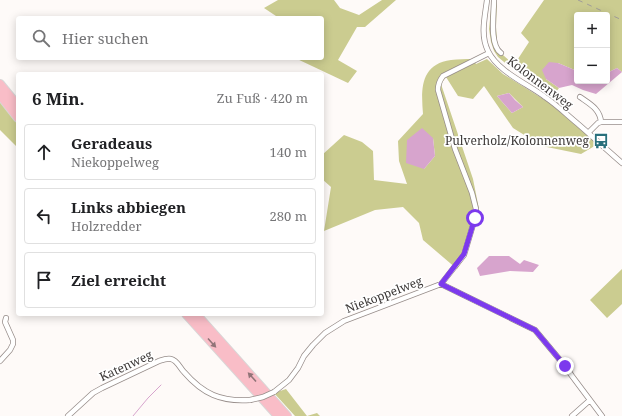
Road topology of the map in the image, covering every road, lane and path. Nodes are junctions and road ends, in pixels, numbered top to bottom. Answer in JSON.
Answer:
{"nodes":[{"id":1,"x":487,"y":0,"type":"edge"},
{"id":2,"x":494,"y":0,"type":"edge"},
{"id":3,"x":489,"y":53,"type":"junction"},
{"id":4,"x":501,"y":53,"type":"dead end"},
{"id":5,"x":0,"y":84,"type":"edge"},
{"id":6,"x":0,"y":95,"type":"edge"},
{"id":7,"x":580,"y":97,"type":"dead end"},
{"id":8,"x":16,"y":104,"type":"edge"},
{"id":9,"x":16,"y":115,"type":"edge"},
{"id":10,"x":601,"y":122,"type":"junction"},
{"id":11,"x":622,"y":122,"type":"edge"},
{"id":12,"x":588,"y":133,"type":"junction"},
{"id":13,"x":622,"y":163,"type":"edge"},
{"id":14,"x":441,"y":284,"type":"junction"},
{"id":15,"x":188,"y":316,"type":"edge"},
{"id":16,"x":198,"y":316,"type":"edge"},
{"id":17,"x":6,"y":318,"type":"dead end"},
{"id":18,"x":325,"y":333,"type":"joint"},
{"id":19,"x":0,"y":362,"type":"edge"},
{"id":20,"x":590,"y":400,"type":"junction"},
{"id":21,"x":68,"y":416,"type":"edge"},
{"id":22,"x":278,"y":416,"type":"edge"},
{"id":23,"x":287,"y":416,"type":"edge"},
{"id":24,"x":572,"y":416,"type":"edge"},
{"id":25,"x":602,"y":416,"type":"edge"}],
"edges":[{"from":1,"to":3,"type":"street","name":"Kolonnenweg"},
{"from":2,"to":4,"type":"street","name":"Kolonnenweg"},
{"from":3,"to":12,"type":"street","name":"Kolonnenweg"},
{"from":3,"to":14,"type":"street","name":"Niekoppelweg"},
{"from":5,"to":8,"type":"highway"},
{"from":6,"to":9,"type":"highway"},
{"from":7,"to":10,"type":"street"},
{"from":10,"to":11,"type":"street"},
{"from":10,"to":12,"type":"street"},
{"from":12,"to":13,"type":"street","name":"Kolonnenweg"},
{"from":14,"to":18,"type":"street","name":"Niekoppelweg"},
{"from":14,"to":20,"type":"street"},
{"from":15,"to":22,"type":"highway","one_way":true},
{"from":23,"to":16,"type":"highway","one_way":true},
{"from":17,"to":19,"type":"street"},
{"from":18,"to":21,"type":"street","name":"Katenweg","bridge":true},
{"from":20,"to":24,"type":"street"},
{"from":20,"to":25,"type":"street"}]}
